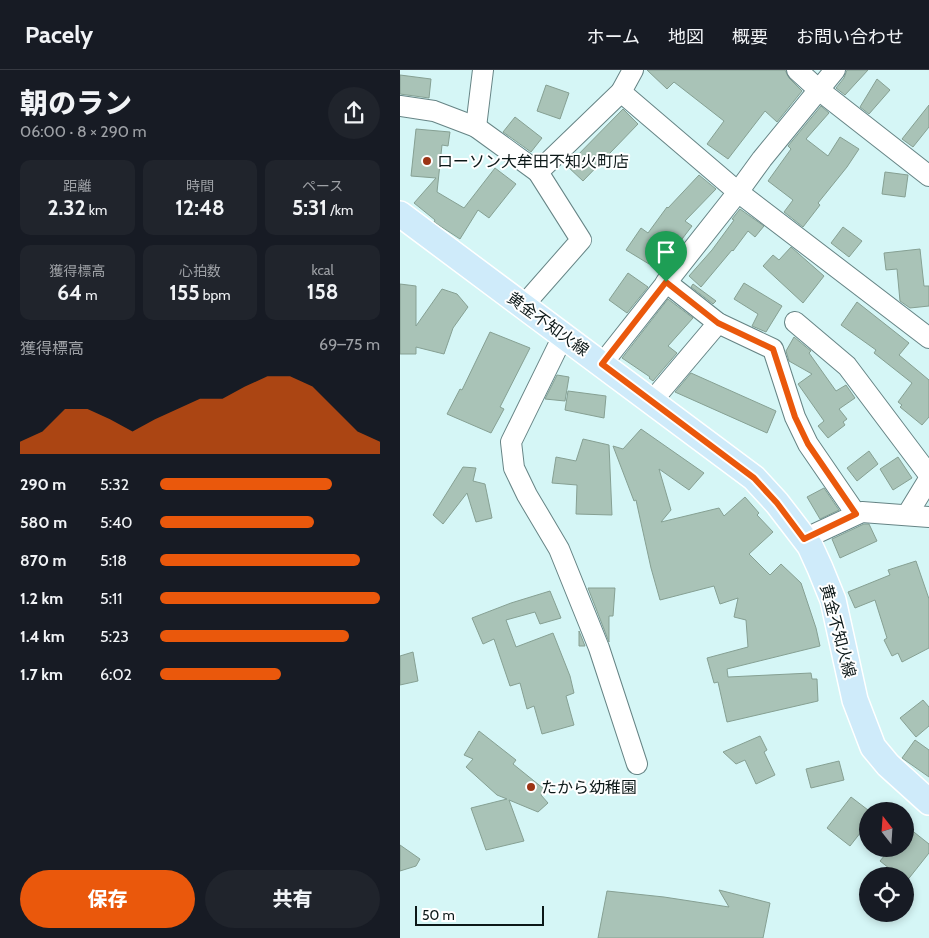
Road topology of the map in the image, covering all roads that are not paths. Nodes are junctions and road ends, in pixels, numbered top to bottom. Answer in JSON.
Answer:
{"nodes":[{"id":1,"x":483,"y":70,"type":"edge"},
{"id":2,"x":633,"y":70,"type":"edge"},
{"id":3,"x":797,"y":70,"type":"edge"},
{"id":4,"x":835,"y":70,"type":"edge"},
{"id":5,"x":820,"y":90,"type":"junction"},
{"id":6,"x":621,"y":92,"type":"junction"},
{"id":7,"x":400,"y":106,"type":"edge"},
{"id":8,"x":476,"y":127,"type":"junction"},
{"id":9,"x":538,"y":172,"type":"junction"},
{"id":10,"x":929,"y":176,"type":"edge"},
{"id":11,"x":738,"y":192,"type":"junction"},
{"id":12,"x":400,"y":214,"type":"edge"},
{"id":13,"x":666,"y":282,"type":"junction"},
{"id":14,"x":523,"y":306,"type":"junction"},
{"id":15,"x":795,"y":322,"type":"dead end"},
{"id":16,"x":718,"y":323,"type":"junction"},
{"id":17,"x":563,"y":336,"type":"junction"},
{"id":18,"x":929,"y":338,"type":"edge"},
{"id":19,"x":602,"y":364,"type":"junction"},
{"id":20,"x":652,"y":402,"type":"junction"},
{"id":21,"x":929,"y":475,"type":"edge"},
{"id":22,"x":929,"y":479,"type":"edge"},
{"id":23,"x":856,"y":514,"type":"junction"},
{"id":24,"x":907,"y":515,"type":"junction"},
{"id":25,"x":929,"y":517,"type":"edge"},
{"id":26,"x":804,"y":539,"type":"junction"},
{"id":27,"x":637,"y":764,"type":"dead end"},
{"id":28,"x":929,"y":802,"type":"edge"}],
"edges":[{"from":1,"to":8,"type":"street"},
{"from":2,"to":6,"type":"street"},
{"from":3,"to":5,"type":"street"},
{"from":4,"to":5,"type":"street"},
{"from":5,"to":10,"type":"street"},
{"from":5,"to":11,"type":"street"},
{"from":6,"to":9,"type":"street"},
{"from":6,"to":11,"type":"street"},
{"from":7,"to":8,"type":"street"},
{"from":8,"to":9,"type":"street"},
{"from":9,"to":14,"type":"street"},
{"from":11,"to":13,"type":"street"},
{"from":11,"to":18,"type":"street"},
{"from":12,"to":14,"type":"main road","name":"黄金不知火線"},
{"from":13,"to":16,"type":"street"},
{"from":13,"to":19,"type":"street"},
{"from":14,"to":17,"type":"main road","name":"黄金不知火線"},
{"from":15,"to":21,"type":"street"},
{"from":16,"to":20,"type":"street"},
{"from":16,"to":23,"type":"street"},
{"from":17,"to":19,"type":"main road","name":"黄金不知火線"},
{"from":17,"to":27,"type":"street"},
{"from":19,"to":20,"type":"main road","name":"黄金不知火線"},
{"from":20,"to":26,"type":"main road","name":"黄金不知火線"},
{"from":22,"to":24,"type":"street"},
{"from":23,"to":24,"type":"street"},
{"from":23,"to":26,"type":"street"},
{"from":24,"to":25,"type":"street"},
{"from":26,"to":28,"type":"main road","name":"黄金不知火線"}]}
